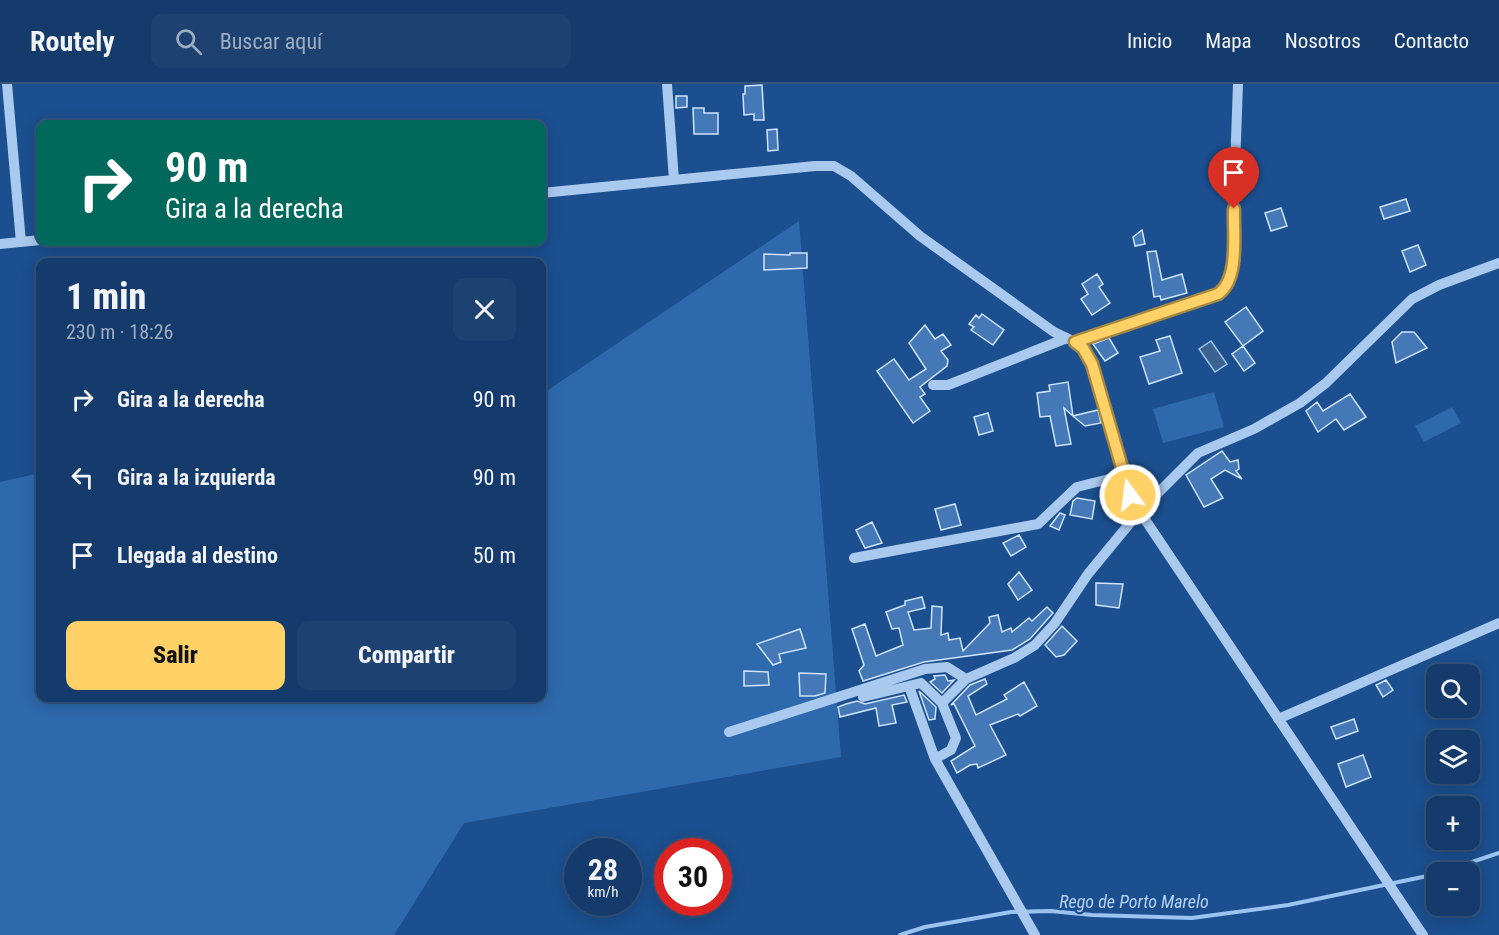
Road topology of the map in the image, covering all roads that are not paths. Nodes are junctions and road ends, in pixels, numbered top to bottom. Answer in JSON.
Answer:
{"nodes":[{"id":1,"x":7,"y":84,"type":"edge"},
{"id":2,"x":667,"y":84,"type":"edge"},
{"id":3,"x":1238,"y":84,"type":"edge"},
{"id":4,"x":674,"y":180,"type":"junction"},
{"id":5,"x":546,"y":193,"type":"edge"},
{"id":6,"x":36,"y":240,"type":"edge"},
{"id":7,"x":21,"y":242,"type":"junction"},
{"id":8,"x":0,"y":244,"type":"edge"},
{"id":9,"x":1499,"y":263,"type":"edge"},
{"id":10,"x":1071,"y":340,"type":"junction"},
{"id":11,"x":933,"y":385,"type":"dead end"},
{"id":12,"x":1125,"y":475,"type":"junction"},
{"id":13,"x":1139,"y":512,"type":"junction"},
{"id":14,"x":854,"y":558,"type":"dead end"},
{"id":15,"x":1499,"y":623,"type":"edge"},
{"id":16,"x":966,"y":679,"type":"junction"},
{"id":17,"x":909,"y":686,"type":"junction"},
{"id":18,"x":832,"y":700,"type":"junction"},
{"id":19,"x":942,"y":703,"type":"junction"},
{"id":20,"x":1278,"y":719,"type":"junction"},
{"id":21,"x":729,"y":732,"type":"dead end"},
{"id":22,"x":935,"y":759,"type":"junction"},
{"id":23,"x":1035,"y":935,"type":"edge"},
{"id":24,"x":1423,"y":935,"type":"edge"}],
"edges":[{"from":1,"to":7,"type":"street"},
{"from":2,"to":4,"type":"street"},
{"from":3,"to":10,"type":"street"},
{"from":4,"to":5,"type":"street"},
{"from":4,"to":10,"type":"street"},
{"from":6,"to":7,"type":"street"},
{"from":7,"to":8,"type":"street"},
{"from":9,"to":13,"type":"street"},
{"from":10,"to":11,"type":"street"},
{"from":10,"to":12,"type":"street"},
{"from":12,"to":13,"type":"street"},
{"from":12,"to":14,"type":"street"},
{"from":13,"to":16,"type":"street"},
{"from":13,"to":20,"type":"street"},
{"from":15,"to":20,"type":"street"},
{"from":16,"to":18,"type":"street"},
{"from":16,"to":19,"type":"street"},
{"from":17,"to":18,"type":"street"},
{"from":17,"to":19,"type":"street"},
{"from":17,"to":22,"type":"street"},
{"from":18,"to":21,"type":"street"},
{"from":19,"to":22,"type":"street"},
{"from":20,"to":24,"type":"street"},
{"from":22,"to":23,"type":"street"}]}
